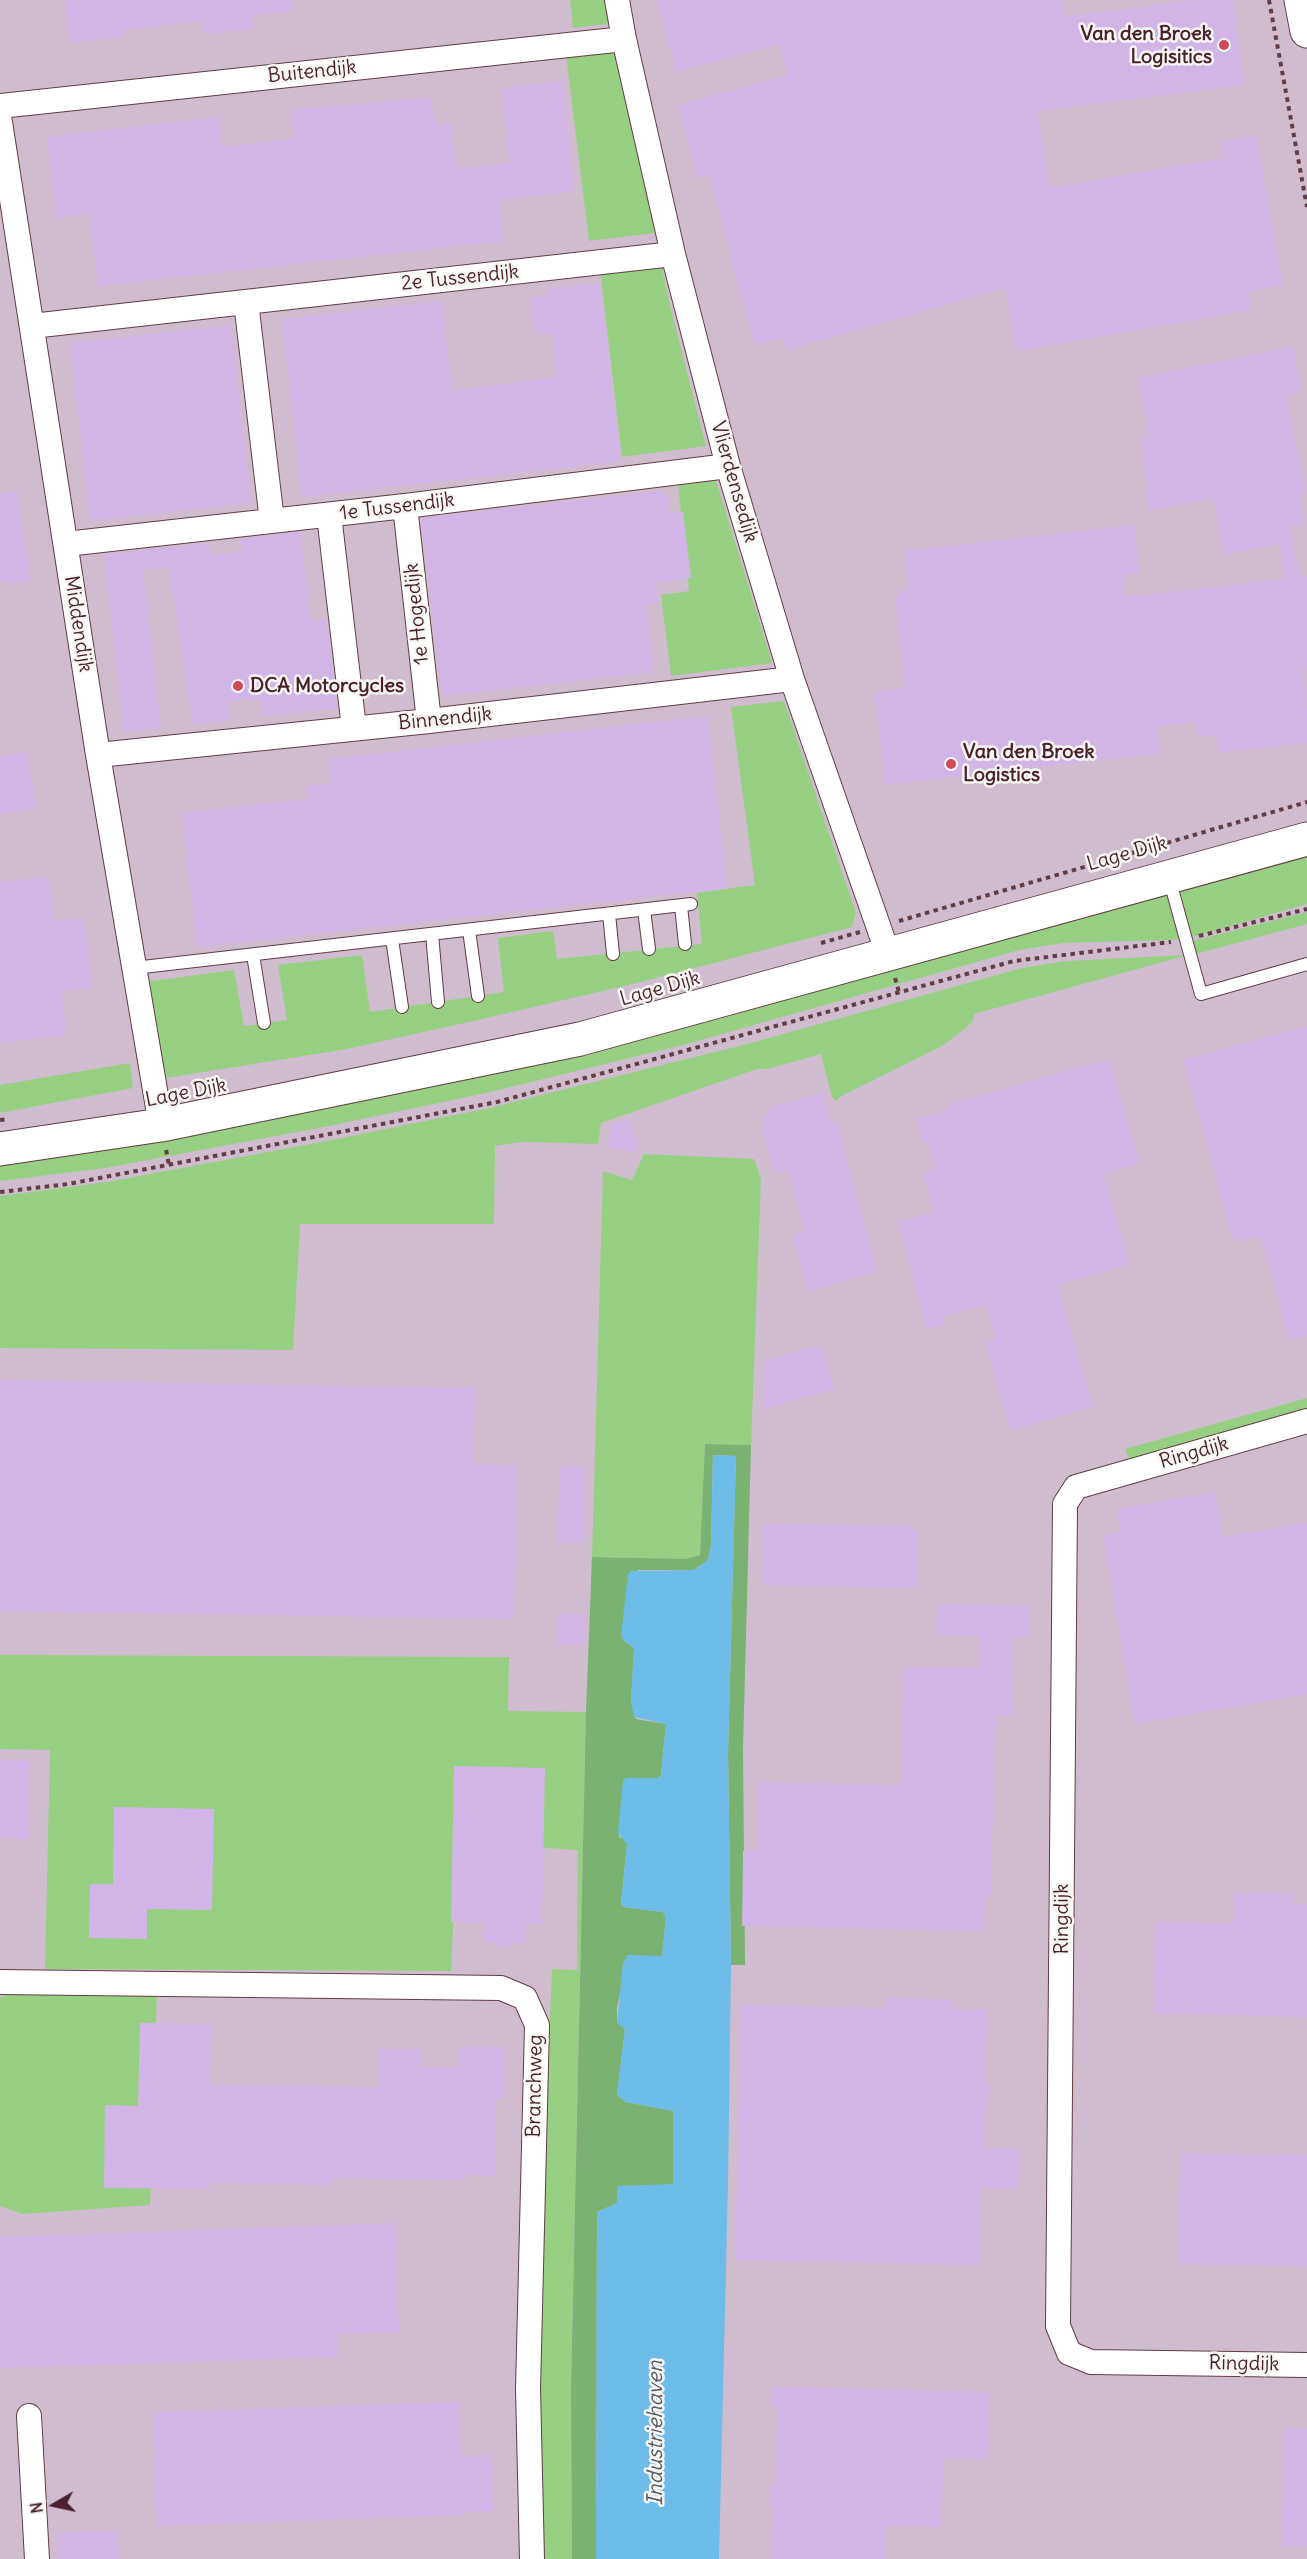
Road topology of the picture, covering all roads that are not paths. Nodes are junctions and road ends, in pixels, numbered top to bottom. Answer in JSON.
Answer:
{"nodes":[{"id":1,"x":617,"y":0,"type":"edge"},
{"id":2,"x":1301,"y":0,"type":"edge"},
{"id":3,"x":1307,"y":32,"type":"edge"},
{"id":4,"x":624,"y":39,"type":"junction"},
{"id":5,"x":0,"y":106,"type":"edge"},
{"id":6,"x":0,"y":122,"type":"edge"},
{"id":7,"x":673,"y":254,"type":"junction"},
{"id":8,"x":246,"y":302,"type":"junction"},
{"id":9,"x":32,"y":326,"type":"junction"},
{"id":10,"x":728,"y":466,"type":"junction"},
{"id":11,"x":405,"y":506,"type":"junction"},
{"id":12,"x":329,"y":515,"type":"junction"},
{"id":13,"x":272,"y":521,"type":"junction"},
{"id":14,"x":66,"y":544,"type":"junction"},
{"id":15,"x":792,"y":679,"type":"junction"},
{"id":16,"x":429,"y":721,"type":"junction"},
{"id":17,"x":354,"y":728,"type":"junction"},
{"id":18,"x":99,"y":755,"type":"junction"},
{"id":19,"x":1307,"y":839,"type":"edge"},
{"id":20,"x":1168,"y":877,"type":"junction"},
{"id":21,"x":644,"y":910,"type":"junction"},
{"id":22,"x":609,"y":914,"type":"junction"},
{"id":23,"x":470,"y":930,"type":"junction"},
{"id":24,"x":432,"y":934,"type":"junction"},
{"id":25,"x":392,"y":939,"type":"junction"},
{"id":26,"x":883,"y":940,"type":"junction"},
{"id":27,"x":685,"y":944,"type":"dead end"},
{"id":28,"x":649,"y":949,"type":"dead end"},
{"id":29,"x":613,"y":954,"type":"dead end"},
{"id":30,"x":253,"y":955,"type":"junction"},
{"id":31,"x":1307,"y":964,"type":"edge"},
{"id":32,"x":134,"y":968,"type":"junction"},
{"id":33,"x":478,"y":996,"type":"dead end"},
{"id":34,"x":438,"y":1002,"type":"dead end"},
{"id":35,"x":402,"y":1007,"type":"dead end"},
{"id":36,"x":264,"y":1023,"type":"dead end"},
{"id":37,"x":161,"y":1125,"type":"junction"},
{"id":38,"x":0,"y":1149,"type":"edge"},
{"id":39,"x":1307,"y":1421,"type":"edge"},
{"id":40,"x":0,"y":1982,"type":"edge"},
{"id":41,"x":1307,"y":2365,"type":"edge"},
{"id":42,"x":29,"y":2416,"type":"dead end"},
{"id":43,"x":37,"y":2559,"type":"edge"},
{"id":44,"x":532,"y":2559,"type":"edge"}],
"edges":[{"from":1,"to":4,"type":"street","name":"Vlierdensedijk"},
{"from":2,"to":3,"type":"main road"},
{"from":4,"to":5,"type":"street","name":"Buitendijk"},
{"from":4,"to":7,"type":"street","name":"Vlierdensedijk"},
{"from":6,"to":9,"type":"street","name":"Middendijk"},
{"from":7,"to":8,"type":"street","name":"2e Tussendijk"},
{"from":7,"to":10,"type":"street","name":"Vlierdensedijk"},
{"from":8,"to":9,"type":"street","name":"2e Tussendijk"},
{"from":8,"to":13,"type":"street"},
{"from":9,"to":14,"type":"street","name":"Middendijk"},
{"from":10,"to":11,"type":"street","name":"1e Tussendijk"},
{"from":10,"to":15,"type":"street","name":"Vlierdensedijk"},
{"from":11,"to":12,"type":"street","name":"1e Tussendijk"},
{"from":11,"to":16,"type":"street","name":"1e Hogedijk"},
{"from":12,"to":13,"type":"street","name":"1e Tussendijk"},
{"from":12,"to":17,"type":"street"},
{"from":13,"to":14,"type":"street","name":"1e Tussendijk"},
{"from":14,"to":18,"type":"street","name":"Middendijk"},
{"from":15,"to":16,"type":"street","name":"Binnendijk"},
{"from":15,"to":26,"type":"street","name":"Vlierdensedijk"},
{"from":16,"to":17,"type":"street","name":"Binnendijk"},
{"from":17,"to":18,"type":"street","name":"Binnendijk"},
{"from":18,"to":32,"type":"street","name":"Middendijk"},
{"from":19,"to":20,"type":"main road","name":"Lage Dijk"},
{"from":20,"to":26,"type":"main road","name":"Lage Dijk"},
{"from":20,"to":31,"type":"lane"},
{"from":21,"to":22,"type":"lane"},
{"from":21,"to":27,"type":"lane"},
{"from":21,"to":28,"type":"lane"},
{"from":22,"to":23,"type":"lane"},
{"from":22,"to":29,"type":"lane"},
{"from":23,"to":24,"type":"lane"},
{"from":23,"to":33,"type":"lane"},
{"from":24,"to":25,"type":"lane"},
{"from":24,"to":34,"type":"lane"},
{"from":25,"to":30,"type":"lane"},
{"from":25,"to":35,"type":"lane"},
{"from":26,"to":37,"type":"main road","name":"Lage Dijk"},
{"from":30,"to":32,"type":"lane"},
{"from":30,"to":36,"type":"lane"},
{"from":32,"to":37,"type":"street","name":"Middendijk"},
{"from":37,"to":38,"type":"main road","name":"Lage Dijk"},
{"from":39,"to":41,"type":"street","name":"Ringdijk"},
{"from":40,"to":44,"type":"street","name":"Branchweg"},
{"from":42,"to":43,"type":"street"}]}
